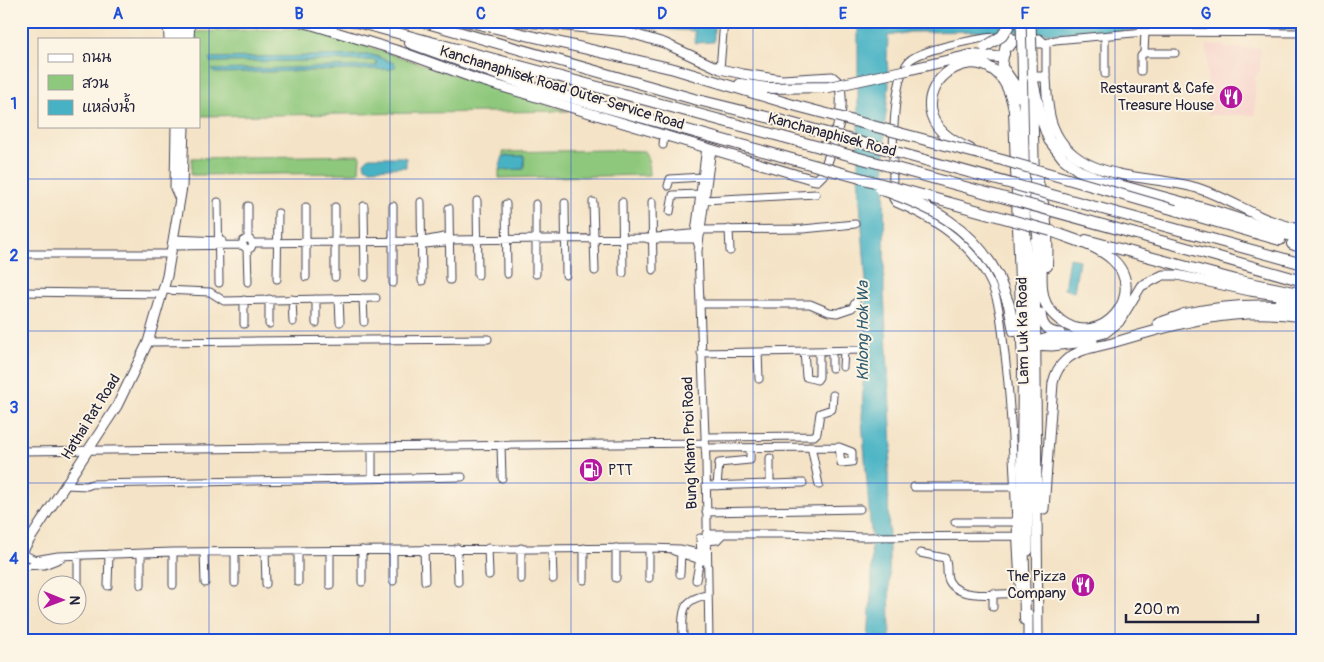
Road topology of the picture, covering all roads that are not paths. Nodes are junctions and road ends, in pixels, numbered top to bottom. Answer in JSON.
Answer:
{"nodes":[{"id":1,"x":168,"y":21,"type":"edge"},
{"id":2,"x":175,"y":21,"type":"edge"},
{"id":3,"x":183,"y":21,"type":"edge"},
{"id":4,"x":190,"y":21,"type":"edge"},
{"id":5,"x":299,"y":21,"type":"edge"},
{"id":6,"x":420,"y":21,"type":"edge"},
{"id":7,"x":466,"y":21,"type":"edge"},
{"id":8,"x":516,"y":21,"type":"edge"},
{"id":9,"x":724,"y":21,"type":"edge"},
{"id":10,"x":1012,"y":21,"type":"edge"},
{"id":11,"x":1021,"y":21,"type":"edge"},
{"id":12,"x":1031,"y":21,"type":"edge"},
{"id":13,"x":358,"y":23,"type":"edge"},
{"id":14,"x":1145,"y":32,"type":"junction"},
{"id":15,"x":1303,"y":33,"type":"edge"},
{"id":16,"x":1105,"y":37,"type":"junction"},
{"id":17,"x":169,"y":38,"type":"edge"},
{"id":18,"x":175,"y":38,"type":"edge"},
{"id":19,"x":183,"y":38,"type":"edge"},
{"id":20,"x":190,"y":38,"type":"edge"},
{"id":21,"x":1008,"y":41,"type":"junction"},
{"id":22,"x":1046,"y":44,"type":"junction"},
{"id":23,"x":1175,"y":53,"type":"dead end"},
{"id":24,"x":1004,"y":54,"type":"junction"},
{"id":25,"x":1022,"y":54,"type":"junction"},
{"id":26,"x":1144,"y":54,"type":"junction"},
{"id":27,"x":945,"y":60,"type":"junction"},
{"id":28,"x":720,"y":69,"type":"junction"},
{"id":29,"x":1141,"y":71,"type":"dead end"},
{"id":30,"x":1105,"y":74,"type":"dead end"},
{"id":31,"x":1032,"y":77,"type":"junction"},
{"id":32,"x":1046,"y":77,"type":"junction"},
{"id":33,"x":714,"y":80,"type":"junction"},
{"id":34,"x":1023,"y":112,"type":"junction"},
{"id":35,"x":170,"y":128,"type":"edge"},
{"id":36,"x":176,"y":128,"type":"edge"},
{"id":37,"x":184,"y":128,"type":"edge"},
{"id":38,"x":187,"y":128,"type":"edge"},
{"id":39,"x":664,"y":134,"type":"junction"},
{"id":40,"x":663,"y":145,"type":"dead end"},
{"id":41,"x":181,"y":148,"type":"junction"},
{"id":42,"x":709,"y":148,"type":"junction"},
{"id":43,"x":1016,"y":150,"type":"junction"},
{"id":44,"x":1002,"y":160,"type":"junction"},
{"id":45,"x":1033,"y":167,"type":"junction"},
{"id":46,"x":822,"y":169,"type":"junction"},
{"id":47,"x":702,"y":177,"type":"junction"},
{"id":48,"x":668,"y":186,"type":"dead end"},
{"id":49,"x":816,"y":194,"type":"dead end"},
{"id":50,"x":702,"y":197,"type":"junction"},
{"id":51,"x":478,"y":201,"type":"dead end"},
{"id":52,"x":218,"y":202,"type":"dead end"},
{"id":53,"x":422,"y":202,"type":"dead end"},
{"id":54,"x":593,"y":202,"type":"dead end"},
{"id":55,"x":622,"y":202,"type":"dead end"},
{"id":56,"x":652,"y":202,"type":"dead end"},
{"id":57,"x":565,"y":203,"type":"dead end"},
{"id":58,"x":506,"y":204,"type":"dead end"},
{"id":59,"x":536,"y":204,"type":"dead end"},
{"id":60,"x":248,"y":206,"type":"dead end"},
{"id":61,"x":364,"y":206,"type":"dead end"},
{"id":62,"x":393,"y":206,"type":"dead end"},
{"id":63,"x":306,"y":207,"type":"dead end"},
{"id":64,"x":335,"y":207,"type":"dead end"},
{"id":65,"x":449,"y":208,"type":"dead end"},
{"id":66,"x":670,"y":212,"type":"dead end"},
{"id":67,"x":278,"y":213,"type":"dead end"},
{"id":68,"x":1035,"y":214,"type":"junction"},
{"id":69,"x":855,"y":224,"type":"dead end"},
{"id":70,"x":729,"y":229,"type":"junction"},
{"id":71,"x":1303,"y":230,"type":"edge"},
{"id":72,"x":1051,"y":231,"type":"junction"},
{"id":73,"x":698,"y":236,"type":"junction"},
{"id":74,"x":565,"y":238,"type":"junction"},
{"id":75,"x":594,"y":238,"type":"junction"},
{"id":76,"x":623,"y":238,"type":"junction"},
{"id":77,"x":650,"y":238,"type":"junction"},
{"id":78,"x":477,"y":239,"type":"junction"},
{"id":79,"x":506,"y":239,"type":"junction"},
{"id":80,"x":536,"y":239,"type":"junction"},
{"id":81,"x":449,"y":240,"type":"junction"},
{"id":82,"x":364,"y":241,"type":"junction"},
{"id":83,"x":393,"y":241,"type":"junction"},
{"id":84,"x":422,"y":241,"type":"junction"},
{"id":85,"x":278,"y":242,"type":"junction"},
{"id":86,"x":306,"y":242,"type":"junction"},
{"id":87,"x":335,"y":242,"type":"junction"},
{"id":88,"x":219,"y":243,"type":"junction"},
{"id":89,"x":246,"y":243,"type":"junction"},
{"id":90,"x":1300,"y":245,"type":"edge"},
{"id":91,"x":171,"y":247,"type":"junction"},
{"id":92,"x":730,"y":251,"type":"dead end"},
{"id":93,"x":21,"y":254,"type":"edge"},
{"id":94,"x":1036,"y":255,"type":"junction"},
{"id":95,"x":1303,"y":264,"type":"edge"},
{"id":96,"x":653,"y":270,"type":"dead end"},
{"id":97,"x":595,"y":271,"type":"dead end"},
{"id":98,"x":623,"y":273,"type":"dead end"},
{"id":99,"x":507,"y":274,"type":"dead end"},
{"id":100,"x":536,"y":274,"type":"dead end"},
{"id":101,"x":478,"y":275,"type":"dead end"},
{"id":102,"x":566,"y":275,"type":"dead end"},
{"id":103,"x":306,"y":277,"type":"dead end"},
{"id":104,"x":335,"y":277,"type":"dead end"},
{"id":105,"x":365,"y":277,"type":"dead end"},
{"id":106,"x":277,"y":279,"type":"dead end"},
{"id":107,"x":450,"y":280,"type":"dead end"},
{"id":108,"x":422,"y":281,"type":"dead end"},
{"id":109,"x":1303,"y":281,"type":"edge"},
{"id":110,"x":248,"y":282,"type":"dead end"},
{"id":111,"x":219,"y":283,"type":"dead end"},
{"id":112,"x":393,"y":283,"type":"dead end"},
{"id":113,"x":21,"y":292,"type":"edge"},
{"id":114,"x":162,"y":292,"type":"junction"},
{"id":115,"x":1303,"y":294,"type":"edge"},
{"id":116,"x":339,"y":298,"type":"junction"},
{"id":117,"x":363,"y":298,"type":"junction"},
{"id":118,"x":376,"y":298,"type":"dead end"},
{"id":119,"x":292,"y":299,"type":"junction"},
{"id":120,"x":316,"y":299,"type":"junction"},
{"id":121,"x":244,"y":300,"type":"junction"},
{"id":122,"x":269,"y":300,"type":"junction"},
{"id":123,"x":1303,"y":300,"type":"edge"},
{"id":124,"x":856,"y":302,"type":"dead end"},
{"id":125,"x":700,"y":304,"type":"junction"},
{"id":126,"x":1251,"y":304,"type":"junction"},
{"id":127,"x":1303,"y":308,"type":"edge"},
{"id":128,"x":1051,"y":310,"type":"junction"},
{"id":129,"x":1184,"y":314,"type":"junction"},
{"id":130,"x":1303,"y":317,"type":"edge"},
{"id":131,"x":1204,"y":318,"type":"junction"},
{"id":132,"x":292,"y":322,"type":"dead end"},
{"id":133,"x":340,"y":322,"type":"dead end"},
{"id":134,"x":364,"y":322,"type":"dead end"},
{"id":135,"x":316,"y":323,"type":"dead end"},
{"id":136,"x":244,"y":324,"type":"dead end"},
{"id":137,"x":269,"y":324,"type":"dead end"},
{"id":138,"x":1028,"y":329,"type":"junction"},
{"id":139,"x":1120,"y":335,"type":"junction"},
{"id":140,"x":1076,"y":337,"type":"junction"},
{"id":141,"x":488,"y":339,"type":"dead end"},
{"id":142,"x":1061,"y":341,"type":"junction"},
{"id":143,"x":148,"y":342,"type":"junction"},
{"id":144,"x":1033,"y":343,"type":"junction"},
{"id":145,"x":863,"y":350,"type":"dead end"},
{"id":146,"x":804,"y":351,"type":"junction"},
{"id":147,"x":819,"y":351,"type":"junction"},
{"id":148,"x":832,"y":351,"type":"junction"},
{"id":149,"x":844,"y":351,"type":"junction"},
{"id":150,"x":758,"y":352,"type":"junction"},
{"id":151,"x":701,"y":353,"type":"junction"},
{"id":152,"x":843,"y":367,"type":"dead end"},
{"id":153,"x":832,"y":368,"type":"dead end"},
{"id":154,"x":759,"y":379,"type":"dead end"},
{"id":155,"x":1033,"y":391,"type":"junction"},
{"id":156,"x":833,"y":395,"type":"dead end"},
{"id":157,"x":1022,"y":406,"type":"junction"},
{"id":158,"x":705,"y":443,"type":"junction"},
{"id":159,"x":501,"y":445,"type":"junction"},
{"id":160,"x":811,"y":446,"type":"junction"},
{"id":161,"x":372,"y":447,"type":"junction"},
{"id":162,"x":839,"y":447,"type":"dead end"},
{"id":163,"x":750,"y":448,"type":"junction"},
{"id":164,"x":88,"y":450,"type":"junction"},
{"id":165,"x":21,"y":451,"type":"edge"},
{"id":166,"x":770,"y":458,"type":"dead end"},
{"id":167,"x":1022,"y":468,"type":"junction"},
{"id":168,"x":462,"y":477,"type":"dead end"},
{"id":169,"x":372,"y":478,"type":"junction"},
{"id":170,"x":502,"y":478,"type":"dead end"},
{"id":171,"x":67,"y":483,"type":"junction"},
{"id":172,"x":770,"y":483,"type":"junction"},
{"id":173,"x":804,"y":483,"type":"dead end"},
{"id":174,"x":819,"y":485,"type":"dead end"},
{"id":175,"x":706,"y":486,"type":"junction"},
{"id":176,"x":716,"y":486,"type":"junction"},
{"id":177,"x":1014,"y":487,"type":"junction"},
{"id":178,"x":914,"y":488,"type":"dead end"},
{"id":179,"x":860,"y":509,"type":"dead end"},
{"id":180,"x":1044,"y":509,"type":"junction"},
{"id":181,"x":706,"y":512,"type":"junction"},
{"id":182,"x":954,"y":522,"type":"dead end"},
{"id":183,"x":1015,"y":522,"type":"junction"},
{"id":184,"x":1039,"y":534,"type":"junction"},
{"id":185,"x":1016,"y":536,"type":"junction"},
{"id":186,"x":704,"y":538,"type":"junction"},
{"id":187,"x":458,"y":548,"type":"junction"},
{"id":188,"x":488,"y":548,"type":"junction"},
{"id":189,"x":521,"y":548,"type":"junction"},
{"id":190,"x":552,"y":548,"type":"junction"},
{"id":191,"x":584,"y":548,"type":"junction"},
{"id":192,"x":616,"y":548,"type":"junction"},
{"id":193,"x":649,"y":548,"type":"junction"},
{"id":194,"x":424,"y":549,"type":"junction"},
{"id":195,"x":362,"y":550,"type":"junction"},
{"id":196,"x":393,"y":550,"type":"junction"},
{"id":197,"x":298,"y":551,"type":"junction"},
{"id":198,"x":330,"y":551,"type":"junction"},
{"id":199,"x":173,"y":552,"type":"junction"},
{"id":200,"x":204,"y":552,"type":"junction"},
{"id":201,"x":234,"y":552,"type":"junction"},
{"id":202,"x":265,"y":552,"type":"junction"},
{"id":203,"x":678,"y":552,"type":"junction"},
{"id":204,"x":21,"y":553,"type":"edge"},
{"id":205,"x":920,"y":553,"type":"dead end"},
{"id":206,"x":109,"y":554,"type":"junction"},
{"id":207,"x":141,"y":554,"type":"junction"},
{"id":208,"x":78,"y":555,"type":"junction"},
{"id":209,"x":65,"y":557,"type":"junction"},
{"id":210,"x":704,"y":557,"type":"junction"},
{"id":211,"x":35,"y":560,"type":"junction"},
{"id":212,"x":21,"y":566,"type":"edge"},
{"id":213,"x":30,"y":568,"type":"junction"},
{"id":214,"x":78,"y":574,"type":"edge"},
{"id":215,"x":680,"y":574,"type":"dead end"},
{"id":216,"x":489,"y":575,"type":"dead end"},
{"id":217,"x":616,"y":578,"type":"dead end"},
{"id":218,"x":649,"y":578,"type":"dead end"},
{"id":219,"x":521,"y":579,"type":"dead end"},
{"id":220,"x":553,"y":579,"type":"dead end"},
{"id":221,"x":708,"y":579,"type":"junction"},
{"id":222,"x":584,"y":580,"type":"dead end"},
{"id":223,"x":393,"y":581,"type":"dead end"},
{"id":224,"x":425,"y":581,"type":"dead end"},
{"id":225,"x":298,"y":582,"type":"dead end"},
{"id":226,"x":362,"y":582,"type":"dead end"},
{"id":227,"x":458,"y":582,"type":"dead end"},
{"id":228,"x":205,"y":583,"type":"dead end"},
{"id":229,"x":235,"y":583,"type":"dead end"},
{"id":230,"x":173,"y":584,"type":"dead end"},
{"id":231,"x":266,"y":584,"type":"dead end"},
{"id":232,"x":141,"y":585,"type":"dead end"},
{"id":233,"x":330,"y":585,"type":"dead end"},
{"id":234,"x":108,"y":586,"type":"dead end"},
{"id":235,"x":993,"y":593,"type":"junction"},
{"id":236,"x":1020,"y":593,"type":"junction"},
{"id":237,"x":708,"y":595,"type":"junction"},
{"id":238,"x":993,"y":607,"type":"dead end"},
{"id":239,"x":1025,"y":620,"type":"junction"},
{"id":240,"x":1028,"y":631,"type":"junction"},
{"id":241,"x":709,"y":640,"type":"edge"},
{"id":242,"x":677,"y":641,"type":"edge"},
{"id":243,"x":683,"y":641,"type":"edge"},
{"id":244,"x":1028,"y":641,"type":"edge"},
{"id":245,"x":1038,"y":641,"type":"edge"}],
"edges":[{"from":1,"to":17,"type":"main road"},
{"from":2,"to":18,"type":"main road"},
{"from":3,"to":19,"type":"main road"},
{"from":4,"to":20,"type":"main road"},
{"from":5,"to":39,"type":"main road","name":"Kanchanaphisek Road Outer Service Road"},
{"from":6,"to":95,"type":"highway","name":"Kanchanaphisek Road","bridge":true},
{"from":7,"to":33,"type":"highway"},
{"from":8,"to":28,"type":"main road"},
{"from":9,"to":28,"type":"street"},
{"from":10,"to":27,"type":"highway","bridge":true},
{"from":11,"to":25,"type":"main road","name":"Lam Luk Ka Road","bridge":true},
{"from":12,"to":31,"type":"main road","name":"Lam Luk Ka Road","bridge":true},
{"from":13,"to":46,"type":"highway","bridge":true},
{"from":13,"to":109,"type":"highway","name":"Kanchanaphisek Road","bridge":true},
{"from":14,"to":15,"type":"street"},
{"from":14,"to":16,"type":"street"},
{"from":14,"to":26,"type":"street"},
{"from":16,"to":22,"type":"street"},
{"from":16,"to":30,"type":"street"},
{"from":21,"to":22,"type":"street"},
{"from":21,"to":24,"type":"main road"},
{"from":21,"to":25,"type":"main road"},
{"from":21,"to":177,"type":"street"},
{"from":22,"to":32,"type":"street"},
{"from":23,"to":26,"type":"street"},
{"from":24,"to":27,"type":"highway"},
{"from":24,"to":34,"type":"main road"},
{"from":25,"to":34,"type":"main road","name":"Lam Luk Ka Road"},
{"from":26,"to":29,"type":"street"},
{"from":27,"to":33,"type":"highway","bridge":true},
{"from":28,"to":42,"type":"main road","name":"Kanchanaphisek Road Outer Service Road"},
{"from":31,"to":32,"type":"main road"},
{"from":31,"to":45,"type":"main road","name":"Lam Luk Ka Road"},
{"from":31,"to":90,"type":"highway"},
{"from":32,"to":71,"type":"main road"},
{"from":33,"to":44,"type":"highway","bridge":true},
{"from":34,"to":138,"type":"main road","name":"Lam Luk Ka Road"},
{"from":35,"to":41,"type":"main road"},
{"from":36,"to":41,"type":"main road","name":"Hathai Rat Road"},
{"from":37,"to":41,"type":"main road","name":"Hathai Rat Road"},
{"from":38,"to":41,"type":"main road"},
{"from":39,"to":40,"type":"street"},
{"from":39,"to":42,"type":"main road","name":"Kanchanaphisek Road Outer Service Road"},
{"from":41,"to":91,"type":"main road","name":"Hathai Rat Road"},
{"from":42,"to":47,"type":"street","name":"Bung Kham Proi Road"},
{"from":42,"to":50,"type":"street","name":"Bung Kham Proi Road"},
{"from":43,"to":44,"type":"highway","bridge":true},
{"from":43,"to":138,"type":"highway"},
{"from":43,"to":157,"type":"highway"},
{"from":44,"to":90,"type":"highway","bridge":true},
{"from":45,"to":68,"type":"main road","name":"Lam Luk Ka Road"},
{"from":45,"to":128,"type":"highway"},
{"from":46,"to":72,"type":"highway","bridge":true},
{"from":46,"to":157,"type":"highway","bridge":true},
{"from":47,"to":48,"type":"street"},
{"from":47,"to":50,"type":"street","name":"Bung Kham Proi Road"},
{"from":49,"to":50,"type":"street"},
{"from":50,"to":66,"type":"street"},
{"from":50,"to":73,"type":"street","name":"Bung Kham Proi Road"},
{"from":51,"to":78,"type":"street"},
{"from":52,"to":88,"type":"street"},
{"from":53,"to":84,"type":"street"},
{"from":54,"to":75,"type":"street"},
{"from":55,"to":76,"type":"street"},
{"from":56,"to":77,"type":"street"},
{"from":57,"to":74,"type":"street"},
{"from":58,"to":79,"type":"street"},
{"from":59,"to":80,"type":"street"},
{"from":60,"to":89,"type":"street"},
{"from":61,"to":82,"type":"street"},
{"from":62,"to":83,"type":"street"},
{"from":63,"to":86,"type":"street"},
{"from":64,"to":87,"type":"street"},
{"from":65,"to":81,"type":"street"},
{"from":67,"to":85,"type":"street"},
{"from":68,"to":94,"type":"main road","name":"Lam Luk Ka Road"},
{"from":68,"to":128,"type":"highway"},
{"from":69,"to":70,"type":"street"},
{"from":70,"to":73,"type":"street"},
{"from":70,"to":92,"type":"street"},
{"from":72,"to":115,"type":"highway"},
{"from":72,"to":128,"type":"highway"},
{"from":73,"to":77,"type":"street"},
{"from":73,"to":125,"type":"street","name":"Bung Kham Proi Road"},
{"from":74,"to":75,"type":"street"},
{"from":74,"to":80,"type":"street"},
{"from":74,"to":102,"type":"street"},
{"from":75,"to":76,"type":"street"},
{"from":75,"to":97,"type":"street"},
{"from":76,"to":77,"type":"street"},
{"from":76,"to":98,"type":"street"},
{"from":77,"to":96,"type":"street"},
{"from":78,"to":79,"type":"street"},
{"from":78,"to":81,"type":"street"},
{"from":78,"to":101,"type":"street"},
{"from":79,"to":80,"type":"street"},
{"from":79,"to":99,"type":"street"},
{"from":80,"to":100,"type":"street"},
{"from":81,"to":84,"type":"street"},
{"from":81,"to":107,"type":"street"},
{"from":82,"to":83,"type":"street"},
{"from":82,"to":87,"type":"street"},
{"from":82,"to":105,"type":"street"},
{"from":83,"to":84,"type":"street"},
{"from":83,"to":112,"type":"street"},
{"from":84,"to":108,"type":"street"},
{"from":85,"to":86,"type":"street"},
{"from":85,"to":89,"type":"street"},
{"from":85,"to":106,"type":"street"},
{"from":86,"to":87,"type":"street"},
{"from":86,"to":103,"type":"street"},
{"from":87,"to":104,"type":"street"},
{"from":88,"to":89,"type":"street"},
{"from":88,"to":91,"type":"street"},
{"from":88,"to":111,"type":"street"},
{"from":89,"to":110,"type":"street"},
{"from":91,"to":93,"type":"street"},
{"from":91,"to":114,"type":"main road","name":"Hathai Rat Road"},
{"from":94,"to":140,"type":"main road"},
{"from":94,"to":144,"type":"main road","name":"Lam Luk Ka Road"},
{"from":113,"to":114,"type":"street"},
{"from":114,"to":121,"type":"street"},
{"from":114,"to":143,"type":"main road","name":"Hathai Rat Road"},
{"from":116,"to":117,"type":"street"},
{"from":116,"to":120,"type":"street"},
{"from":116,"to":133,"type":"street"},
{"from":117,"to":118,"type":"street"},
{"from":117,"to":134,"type":"street"},
{"from":119,"to":120,"type":"street"},
{"from":119,"to":122,"type":"street"},
{"from":119,"to":132,"type":"street"},
{"from":120,"to":135,"type":"street"},
{"from":121,"to":122,"type":"street"},
{"from":121,"to":136,"type":"street"},
{"from":122,"to":137,"type":"street"},
{"from":123,"to":126,"type":"highway"},
{"from":123,"to":140,"type":"main road"},
{"from":124,"to":125,"type":"street"},
{"from":125,"to":151,"type":"street","name":"Bung Kham Proi Road"},
{"from":126,"to":127,"type":"highway"},
{"from":126,"to":129,"type":"highway"},
{"from":129,"to":131,"type":"main road"},
{"from":129,"to":139,"type":"main road"},
{"from":130,"to":131,"type":"main road"},
{"from":131,"to":180,"type":"main road"},
{"from":138,"to":144,"type":"main road","name":"Lam Luk Ka Road"},
{"from":139,"to":142,"type":"main road"},
{"from":139,"to":180,"type":"main road"},
{"from":140,"to":142,"type":"main road"},
{"from":141,"to":143,"type":"street"},
{"from":142,"to":144,"type":"main road"},
{"from":143,"to":164,"type":"main road","name":"Hathai Rat Road"},
{"from":144,"to":155,"type":"main road","name":"Lam Luk Ka Road"},
{"from":145,"to":149,"type":"street"},
{"from":146,"to":147,"type":"street"},
{"from":146,"to":147,"type":"street"},
{"from":146,"to":150,"type":"street"},
{"from":147,"to":148,"type":"street"},
{"from":148,"to":149,"type":"street"},
{"from":148,"to":153,"type":"street"},
{"from":149,"to":152,"type":"street"},
{"from":150,"to":151,"type":"street"},
{"from":150,"to":154,"type":"street"},
{"from":151,"to":158,"type":"street","name":"Bung Kham Proi Road"},
{"from":155,"to":184,"type":"main road","name":"Lam Luk Ka Road"},
{"from":155,"to":240,"type":"main road","name":"Lam Luk Ka Road"},
{"from":156,"to":158,"type":"street"},
{"from":157,"to":167,"type":"highway"},
{"from":158,"to":159,"type":"street"},
{"from":158,"to":163,"type":"street"},
{"from":158,"to":175,"type":"street","name":"Bung Kham Proi Road"},
{"from":159,"to":161,"type":"street"},
{"from":159,"to":170,"type":"street"},
{"from":160,"to":162,"type":"street"},
{"from":160,"to":163,"type":"street"},
{"from":160,"to":174,"type":"street"},
{"from":161,"to":164,"type":"street"},
{"from":161,"to":169,"type":"street"},
{"from":163,"to":176,"type":"street"},
{"from":164,"to":165,"type":"street"},
{"from":164,"to":171,"type":"main road","name":"Hathai Rat Road"},
{"from":166,"to":172,"type":"street"},
{"from":167,"to":177,"type":"highway"},
{"from":167,"to":239,"type":"highway"},
{"from":168,"to":169,"type":"street"},
{"from":169,"to":171,"type":"street"},
{"from":171,"to":204,"type":"main road","name":"Hathai Rat Road"},
{"from":172,"to":173,"type":"street"},
{"from":172,"to":176,"type":"street"},
{"from":175,"to":176,"type":"street"},
{"from":175,"to":181,"type":"street","name":"Bung Kham Proi Road"},
{"from":177,"to":178,"type":"street"},
{"from":177,"to":183,"type":"street"},
{"from":179,"to":181,"type":"street"},
{"from":180,"to":184,"type":"main road"},
{"from":181,"to":186,"type":"street","name":"Bung Kham Proi Road"},
{"from":182,"to":183,"type":"street"},
{"from":183,"to":185,"type":"street"},
{"from":184,"to":245,"type":"main road","name":"Lam Luk Ka Road"},
{"from":185,"to":186,"type":"street"},
{"from":185,"to":236,"type":"street"},
{"from":186,"to":210,"type":"street","name":"Bung Kham Proi Road"},
{"from":187,"to":188,"type":"street"},
{"from":187,"to":194,"type":"street"},
{"from":187,"to":227,"type":"street"},
{"from":188,"to":189,"type":"street"},
{"from":188,"to":216,"type":"street"},
{"from":189,"to":190,"type":"street"},
{"from":189,"to":219,"type":"street"},
{"from":190,"to":191,"type":"street"},
{"from":190,"to":220,"type":"street"},
{"from":191,"to":192,"type":"street"},
{"from":191,"to":222,"type":"street"},
{"from":192,"to":193,"type":"street"},
{"from":192,"to":217,"type":"street"},
{"from":193,"to":203,"type":"street"},
{"from":193,"to":218,"type":"street"},
{"from":194,"to":196,"type":"street"},
{"from":194,"to":224,"type":"street"},
{"from":195,"to":196,"type":"street"},
{"from":195,"to":198,"type":"street"},
{"from":195,"to":226,"type":"street"},
{"from":196,"to":223,"type":"street"},
{"from":197,"to":198,"type":"street"},
{"from":197,"to":202,"type":"street"},
{"from":197,"to":225,"type":"street"},
{"from":198,"to":233,"type":"street"},
{"from":199,"to":200,"type":"street"},
{"from":199,"to":207,"type":"street"},
{"from":199,"to":230,"type":"street"},
{"from":200,"to":201,"type":"street"},
{"from":200,"to":228,"type":"street"},
{"from":201,"to":202,"type":"street"},
{"from":201,"to":229,"type":"street"},
{"from":202,"to":231,"type":"street"},
{"from":203,"to":210,"type":"street"},
{"from":203,"to":215,"type":"street"},
{"from":204,"to":211,"type":"street"},
{"from":205,"to":235,"type":"street"},
{"from":206,"to":207,"type":"street"},
{"from":206,"to":208,"type":"street"},
{"from":206,"to":234,"type":"street"},
{"from":207,"to":232,"type":"street"},
{"from":208,"to":209,"type":"street"},
{"from":208,"to":214,"type":"street"},
{"from":209,"to":211,"type":"street"},
{"from":209,"to":213,"type":"street"},
{"from":210,"to":221,"type":"street","name":"Bung Kham Proi Road"},
{"from":210,"to":221,"type":"street"},
{"from":211,"to":213,"type":"street"},
{"from":212,"to":213,"type":"street"},
{"from":221,"to":237,"type":"street","name":"Bung Kham Proi Road"},
{"from":235,"to":236,"type":"street"},
{"from":235,"to":238,"type":"street"},
{"from":236,"to":239,"type":"street"},
{"from":237,"to":241,"type":"street","name":"Bung Kham Proi Road"},
{"from":237,"to":243,"type":"street"},
{"from":239,"to":240,"type":"main road"},
{"from":240,"to":244,"type":"main road","name":"Lam Luk Ka Road"},
{"from":241,"to":243,"type":"street"},
{"from":242,"to":243,"type":"street"}]}
